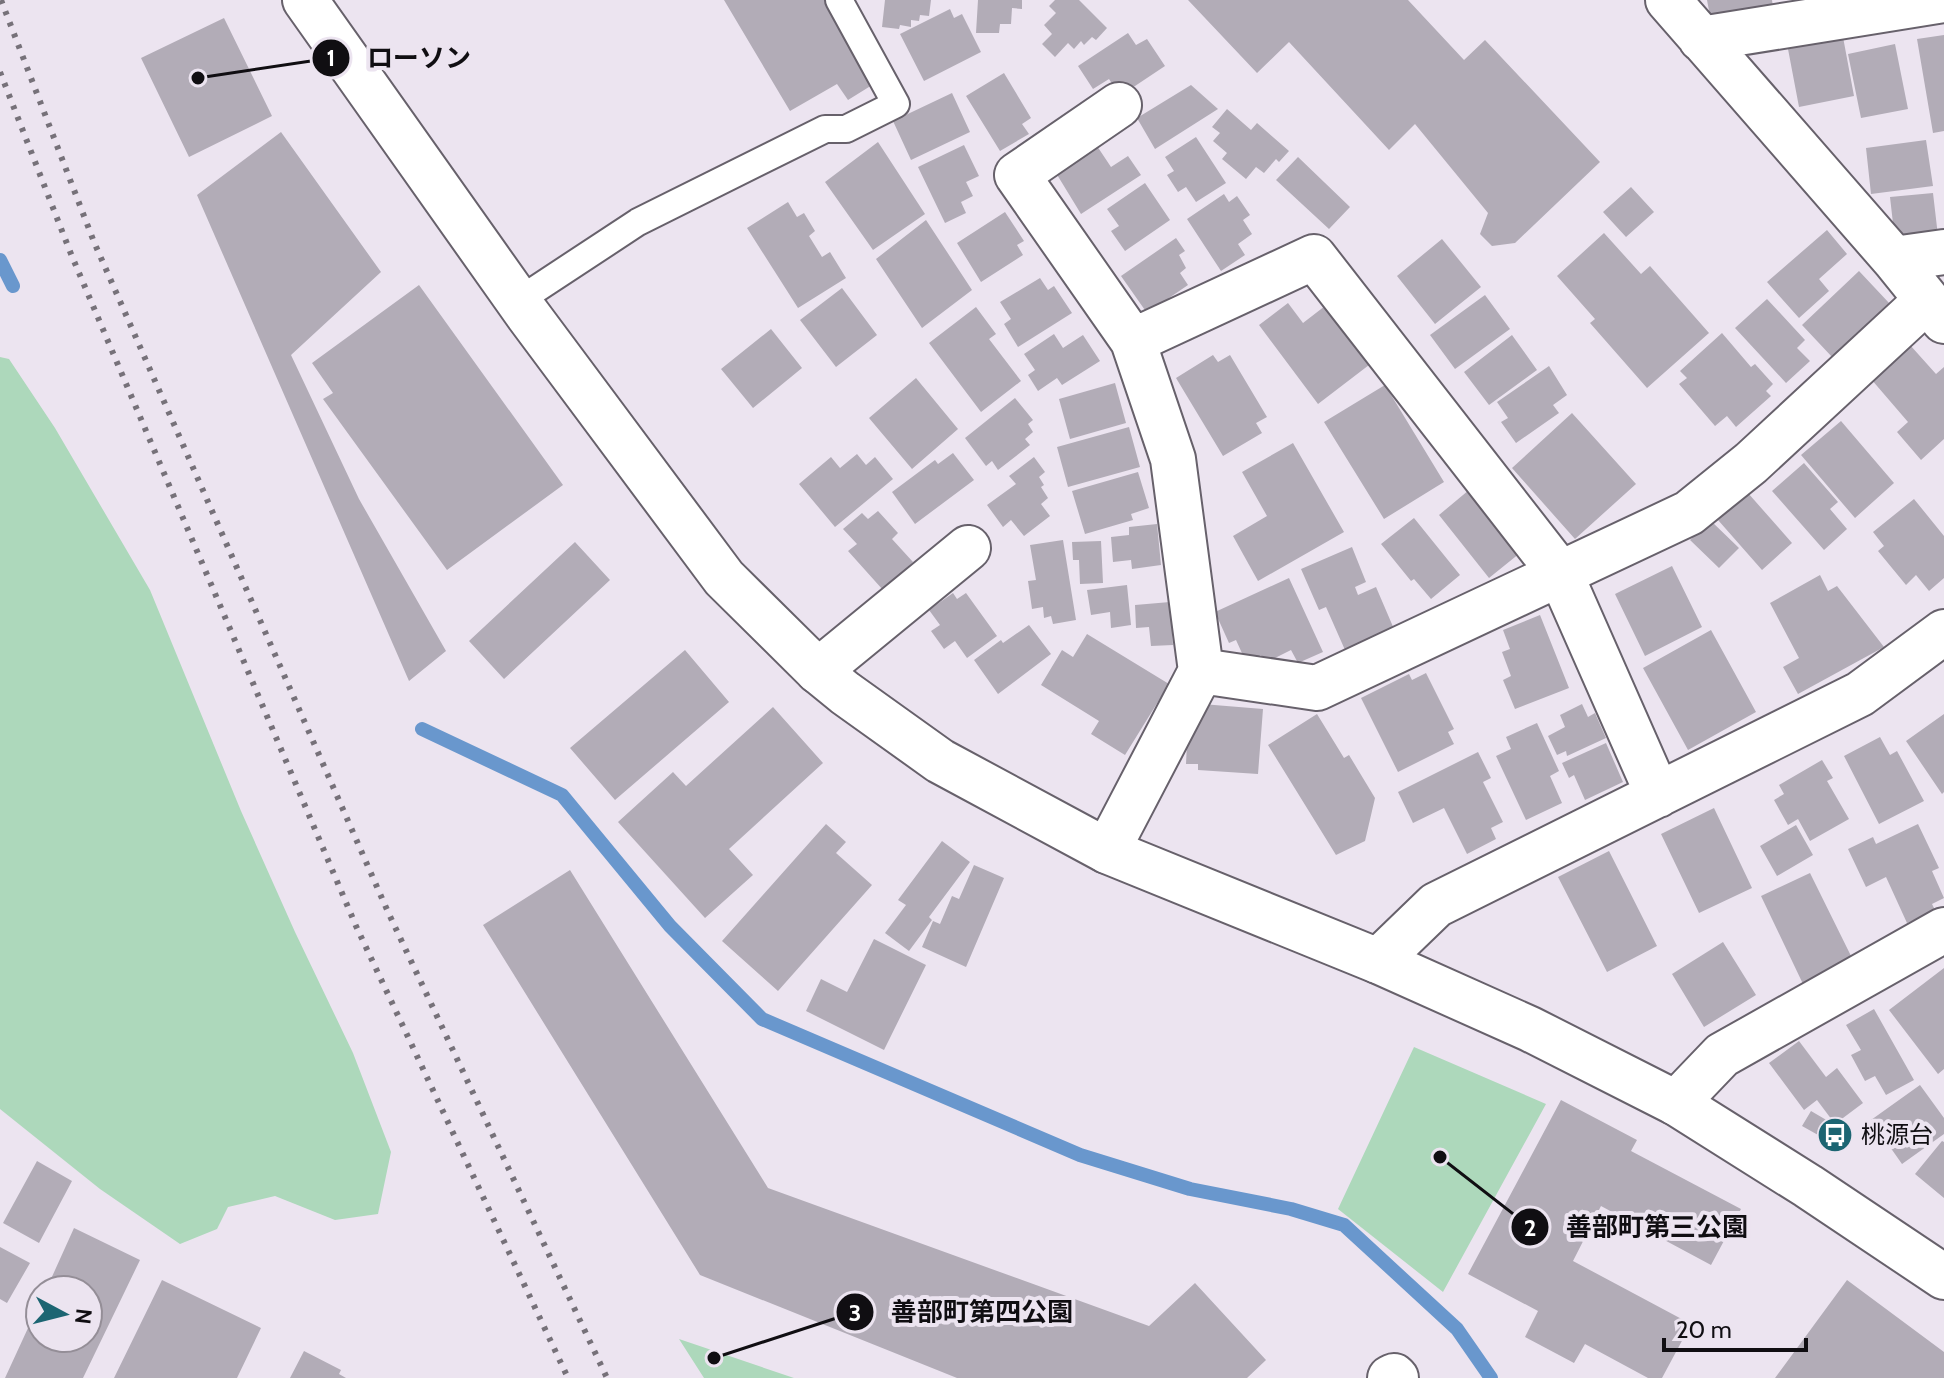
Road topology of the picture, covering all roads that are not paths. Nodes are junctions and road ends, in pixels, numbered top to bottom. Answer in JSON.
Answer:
{"nodes":[{"id":1,"x":305,"y":0,"type":"edge"},
{"id":2,"x":839,"y":0,"type":"edge"},
{"id":3,"x":1668,"y":0,"type":"edge"},
{"id":4,"x":1944,"y":0,"type":"edge"},
{"id":5,"x":1701,"y":39,"type":"junction"},
{"id":6,"x":1119,"y":105,"type":"dead end"},
{"id":7,"x":1944,"y":252,"type":"edge"},
{"id":8,"x":1894,"y":259,"type":"junction"},
{"id":9,"x":518,"y":301,"type":"junction"},
{"id":10,"x":1935,"y":311,"type":"edge"},
{"id":11,"x":1133,"y":341,"type":"junction"},
{"id":12,"x":968,"y":548,"type":"dead end"},
{"id":13,"x":1560,"y":573,"type":"junction"},
{"id":14,"x":1944,"y":632,"type":"edge"},
{"id":15,"x":818,"y":671,"type":"junction"},
{"id":16,"x":1201,"y":671,"type":"junction"},
{"id":17,"x":1658,"y":795,"type":"junction"},
{"id":18,"x":1107,"y":851,"type":"junction"},
{"id":19,"x":1944,"y":930,"type":"edge"},
{"id":20,"x":1378,"y":961,"type":"junction"},
{"id":21,"x":1676,"y":1103,"type":"junction"},
{"id":22,"x":1944,"y":1277,"type":"edge"}],
"edges":[{"from":1,"to":9,"type":"street"},
{"from":2,"to":9,"type":"lane"},
{"from":3,"to":5,"type":"street"},
{"from":4,"to":5,"type":"street"},
{"from":5,"to":8,"type":"street"},
{"from":6,"to":11,"type":"street"},
{"from":7,"to":8,"type":"street"},
{"from":8,"to":10,"type":"street"},
{"from":9,"to":15,"type":"street"},
{"from":10,"to":13,"type":"street"},
{"from":11,"to":13,"type":"street"},
{"from":11,"to":16,"type":"street"},
{"from":12,"to":15,"type":"street"},
{"from":13,"to":16,"type":"street"},
{"from":13,"to":17,"type":"street"},
{"from":14,"to":17,"type":"street"},
{"from":15,"to":18,"type":"street"},
{"from":16,"to":18,"type":"street"},
{"from":17,"to":20,"type":"street"},
{"from":18,"to":20,"type":"street"},
{"from":19,"to":21,"type":"street"},
{"from":20,"to":21,"type":"street"},
{"from":21,"to":22,"type":"street"}]}
